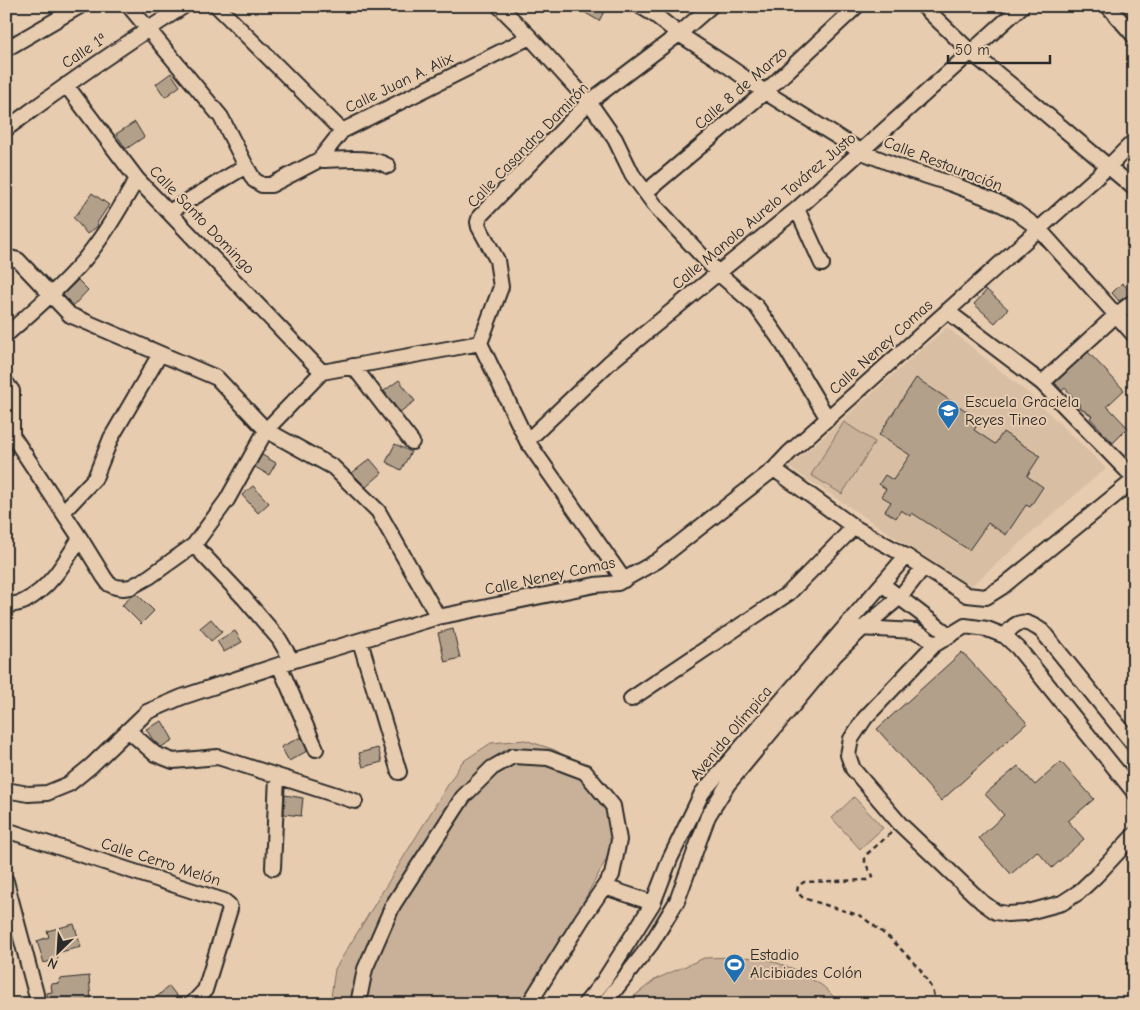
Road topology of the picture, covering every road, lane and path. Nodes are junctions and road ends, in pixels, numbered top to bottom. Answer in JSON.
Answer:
{"nodes":[{"id":1,"x":80,"y":6,"type":"edge"},
{"id":2,"x":129,"y":6,"type":"edge"},
{"id":3,"x":184,"y":6,"type":"edge"},
{"id":4,"x":217,"y":6,"type":"edge"},
{"id":5,"x":499,"y":6,"type":"edge"},
{"id":6,"x":640,"y":6,"type":"edge"},
{"id":7,"x":711,"y":6,"type":"edge"},
{"id":8,"x":857,"y":6,"type":"edge"},
{"id":9,"x":923,"y":6,"type":"edge"},
{"id":10,"x":1022,"y":6,"type":"edge"},
{"id":11,"x":1108,"y":6,"type":"edge"},
{"id":12,"x":148,"y":29,"type":"junction"},
{"id":13,"x":679,"y":34,"type":"junction"},
{"id":14,"x":1134,"y":36,"type":"edge"},
{"id":15,"x":530,"y":38,"type":"junction"},
{"id":16,"x":6,"y":49,"type":"edge"},
{"id":17,"x":972,"y":53,"type":"junction"},
{"id":18,"x":66,"y":85,"type":"junction"},
{"id":19,"x":765,"y":92,"type":"junction"},
{"id":20,"x":589,"y":102,"type":"junction"},
{"id":21,"x":6,"y":129,"type":"edge"},
{"id":22,"x":342,"y":131,"type":"junction"},
{"id":23,"x":1134,"y":141,"type":"edge"},
{"id":24,"x":862,"y":152,"type":"junction"},
{"id":25,"x":319,"y":160,"type":"junction"},
{"id":26,"x":246,"y":166,"type":"junction"},
{"id":27,"x":388,"y":166,"type":"dead end"},
{"id":28,"x":1109,"y":166,"type":"junction"},
{"id":29,"x":137,"y":179,"type":"junction"},
{"id":30,"x":1134,"y":188,"type":"edge"},
{"id":31,"x":646,"y":192,"type":"junction"},
{"id":32,"x":797,"y":209,"type":"junction"},
{"id":33,"x":169,"y":212,"type":"junction"},
{"id":34,"x":1038,"y":228,"type":"junction"},
{"id":35,"x":6,"y":257,"type":"edge"},
{"id":36,"x":822,"y":264,"type":"dead end"},
{"id":37,"x":718,"y":273,"type":"junction"},
{"id":38,"x":52,"y":294,"type":"junction"},
{"id":39,"x":1134,"y":301,"type":"edge"},
{"id":40,"x":947,"y":311,"type":"junction"},
{"id":41,"x":1116,"y":315,"type":"junction"},
{"id":42,"x":6,"y":335,"type":"edge"},
{"id":43,"x":1134,"y":335,"type":"edge"},
{"id":44,"x":480,"y":343,"type":"junction"},
{"id":45,"x":160,"y":354,"type":"junction"},
{"id":46,"x":353,"y":366,"type":"junction"},
{"id":47,"x":322,"y":372,"type":"junction"},
{"id":48,"x":6,"y":383,"type":"edge"},
{"id":49,"x":1042,"y":383,"type":"junction"},
{"id":50,"x":828,"y":419,"type":"junction"},
{"id":51,"x":266,"y":430,"type":"junction"},
{"id":52,"x":412,"y":442,"type":"dead end"},
{"id":53,"x":526,"y":442,"type":"junction"},
{"id":54,"x":774,"y":469,"type":"junction"},
{"id":55,"x":1134,"y":479,"type":"edge"},
{"id":56,"x":63,"y":512,"type":"junction"},
{"id":57,"x":854,"y":526,"type":"junction"},
{"id":58,"x":80,"y":538,"type":"junction"},
{"id":59,"x":194,"y":544,"type":"junction"},
{"id":60,"x":906,"y":556,"type":"junction"},
{"id":61,"x":923,"y":568,"type":"junction"},
{"id":62,"x":624,"y":580,"type":"junction"},
{"id":63,"x":882,"y":584,"type":"junction"},
{"id":64,"x":900,"y":598,"type":"junction"},
{"id":65,"x":6,"y":606,"type":"edge"},
{"id":66,"x":438,"y":617,"type":"junction"},
{"id":67,"x":844,"y":628,"type":"junction"},
{"id":68,"x":863,"y":628,"type":"junction"},
{"id":69,"x":949,"y":635,"type":"junction"},
{"id":70,"x":1005,"y":636,"type":"junction"},
{"id":71,"x":360,"y":641,"type":"junction"},
{"id":72,"x":934,"y":646,"type":"junction"},
{"id":73,"x":285,"y":663,"type":"junction"},
{"id":74,"x":631,"y":699,"type":"dead end"},
{"id":75,"x":128,"y":730,"type":"junction"},
{"id":76,"x":1134,"y":745,"type":"edge"},
{"id":77,"x":316,"y":749,"type":"dead end"},
{"id":78,"x":399,"y":772,"type":"dead end"},
{"id":79,"x":277,"y":776,"type":"junction"},
{"id":80,"x":6,"y":790,"type":"edge"},
{"id":81,"x":1134,"y":792,"type":"edge"},
{"id":82,"x":355,"y":802,"type":"dead end"},
{"id":83,"x":900,"y":824,"type":"junction"},
{"id":84,"x":6,"y":830,"type":"edge"},
{"id":85,"x":1134,"y":835,"type":"edge"},
{"id":86,"x":273,"y":868,"type":"dead end"},
{"id":87,"x":6,"y":881,"type":"edge"},
{"id":88,"x":605,"y":887,"type":"junction"},
{"id":89,"x":653,"y":903,"type":"junction"},
{"id":90,"x":37,"y":1004,"type":"edge"},
{"id":91,"x":192,"y":1004,"type":"edge"},
{"id":92,"x":358,"y":1004,"type":"edge"},
{"id":93,"x":529,"y":1004,"type":"edge"},
{"id":94,"x":585,"y":1004,"type":"edge"},
{"id":95,"x":604,"y":1004,"type":"edge"},
{"id":96,"x":936,"y":1004,"type":"edge"}],
"edges":[{"from":1,"to":16,"type":"street"},
{"from":2,"to":12,"type":"street","name":"Calle Juan A. Alix"},
{"from":3,"to":12,"type":"street","name":"Calle 1ª"},
{"from":4,"to":22,"type":"street"},
{"from":5,"to":15,"type":"street"},
{"from":6,"to":13,"type":"street","name":"Calle Restauración"},
{"from":7,"to":13,"type":"street","name":"Calle Casandra Damirón"},
{"from":8,"to":19,"type":"street","name":"Calle 8 de Marzo"},
{"from":9,"to":17,"type":"street"},
{"from":10,"to":17,"type":"street","name":"Calle Manolo Aurelo Tavárez Justo"},
{"from":11,"to":14,"type":"street"},
{"from":12,"to":18,"type":"street","name":"Calle 1ª"},
{"from":12,"to":26,"type":"street","name":"Calle Juan A. Alix"},
{"from":13,"to":19,"type":"street","name":"Calle Restauración"},
{"from":13,"to":20,"type":"street","name":"Calle Casandra Damirón"},
{"from":15,"to":20,"type":"street"},
{"from":15,"to":22,"type":"street","name":"Calle Juan A. Alix"},
{"from":17,"to":24,"type":"street","name":"Calle Manolo Aurelo Tavárez Justo"},
{"from":17,"to":28,"type":"street"},
{"from":18,"to":21,"type":"street","name":"Calle 1ª"},
{"from":18,"to":29,"type":"street","name":"Calle Santo Domingo"},
{"from":19,"to":24,"type":"street","name":"Calle Restauración"},
{"from":19,"to":31,"type":"street","name":"Calle 8 de Marzo"},
{"from":20,"to":31,"type":"street"},
{"from":20,"to":44,"type":"street","name":"Calle Casandra Damirón"},
{"from":22,"to":25,"type":"street","name":"Calle Juan A. Alix"},
{"from":23,"to":28,"type":"street","name":"Calle Neney Comas"},
{"from":24,"to":32,"type":"street","name":"Calle Manolo Aurelo Tavárez Justo"},
{"from":24,"to":34,"type":"street","name":"Calle Restauración"},
{"from":25,"to":26,"type":"street","name":"Calle Juan A. Alix"},
{"from":25,"to":27,"type":"street"},
{"from":26,"to":33,"type":"street"},
{"from":28,"to":30,"type":"street"},
{"from":28,"to":34,"type":"street","name":"Calle Neney Comas"},
{"from":29,"to":33,"type":"street","name":"Calle Santo Domingo"},
{"from":29,"to":38,"type":"street"},
{"from":31,"to":37,"type":"street"},
{"from":32,"to":36,"type":"street"},
{"from":32,"to":37,"type":"street","name":"Calle Manolo Aurelo Tavárez Justo"},
{"from":33,"to":47,"type":"street","name":"Calle Santo Domingo"},
{"from":34,"to":40,"type":"street","name":"Calle Neney Comas"},
{"from":34,"to":41,"type":"street","name":"Calle Restauración"},
{"from":35,"to":38,"type":"street"},
{"from":37,"to":50,"type":"street"},
{"from":37,"to":53,"type":"street","name":"Calle Manolo Aurelo Tavárez Justo"},
{"from":38,"to":42,"type":"street"},
{"from":38,"to":45,"type":"street"},
{"from":39,"to":41,"type":"street"},
{"from":40,"to":49,"type":"street"},
{"from":40,"to":50,"type":"street","name":"Calle Neney Comas"},
{"from":41,"to":43,"type":"street","name":"Calle Restauración"},
{"from":41,"to":49,"type":"street"},
{"from":44,"to":46,"type":"street"},
{"from":44,"to":53,"type":"street"},
{"from":45,"to":51,"type":"street"},
{"from":45,"to":56,"type":"street"},
{"from":46,"to":47,"type":"street"},
{"from":46,"to":52,"type":"street"},
{"from":47,"to":51,"type":"street"},
{"from":48,"to":56,"type":"street"},
{"from":49,"to":55,"type":"street"},
{"from":50,"to":54,"type":"street","name":"Calle Neney Comas"},
{"from":51,"to":59,"type":"street"},
{"from":51,"to":66,"type":"street"},
{"from":53,"to":62,"type":"street"},
{"from":54,"to":57,"type":"street"},
{"from":54,"to":62,"type":"street","name":"Calle Neney Comas"},
{"from":55,"to":61,"type":"street"},
{"from":56,"to":58,"type":"street"},
{"from":57,"to":60,"type":"street"},
{"from":57,"to":74,"type":"street"},
{"from":58,"to":59,"type":"street"},
{"from":58,"to":65,"type":"street"},
{"from":59,"to":73,"type":"street"},
{"from":60,"to":61,"type":"street"},
{"from":60,"to":63,"type":"street","name":"Avenida Olímpica"},
{"from":61,"to":64,"type":"street"},
{"from":62,"to":66,"type":"street","name":"Calle Neney Comas"},
{"from":63,"to":64,"type":"street"},
{"from":63,"to":67,"type":"street","name":"Avenida Olímpica"},
{"from":64,"to":68,"type":"street"},
{"from":64,"to":69,"type":"street"},
{"from":66,"to":71,"type":"street","name":"Calle Neney Comas"},
{"from":67,"to":68,"type":"street"},
{"from":67,"to":89,"type":"street","name":"Avenida Olímpica"},
{"from":68,"to":72,"type":"street"},
{"from":68,"to":95,"type":"street"},
{"from":69,"to":70,"type":"street"},
{"from":69,"to":72,"type":"street"},
{"from":70,"to":76,"type":"street"},
{"from":70,"to":81,"type":"street"},
{"from":71,"to":73,"type":"street","name":"Calle Neney Comas"},
{"from":71,"to":78,"type":"street"},
{"from":72,"to":83,"type":"street"},
{"from":73,"to":75,"type":"street","name":"Calle Neney Comas"},
{"from":73,"to":77,"type":"street"},
{"from":75,"to":79,"type":"street"},
{"from":75,"to":80,"type":"street","name":"Calle Neney Comas"},
{"from":79,"to":82,"type":"street"},
{"from":79,"to":86,"type":"street"},
{"from":83,"to":85,"type":"street"},
{"from":83,"to":96,"type":"path"},
{"from":84,"to":91,"type":"street","name":"Calle Cerro Melón"},
{"from":87,"to":90,"type":"street"},
{"from":88,"to":89,"type":"street"},
{"from":88,"to":92,"type":"street"},
{"from":88,"to":93,"type":"street"},
{"from":89,"to":94,"type":"street","name":"Avenida Olímpica"}]}
